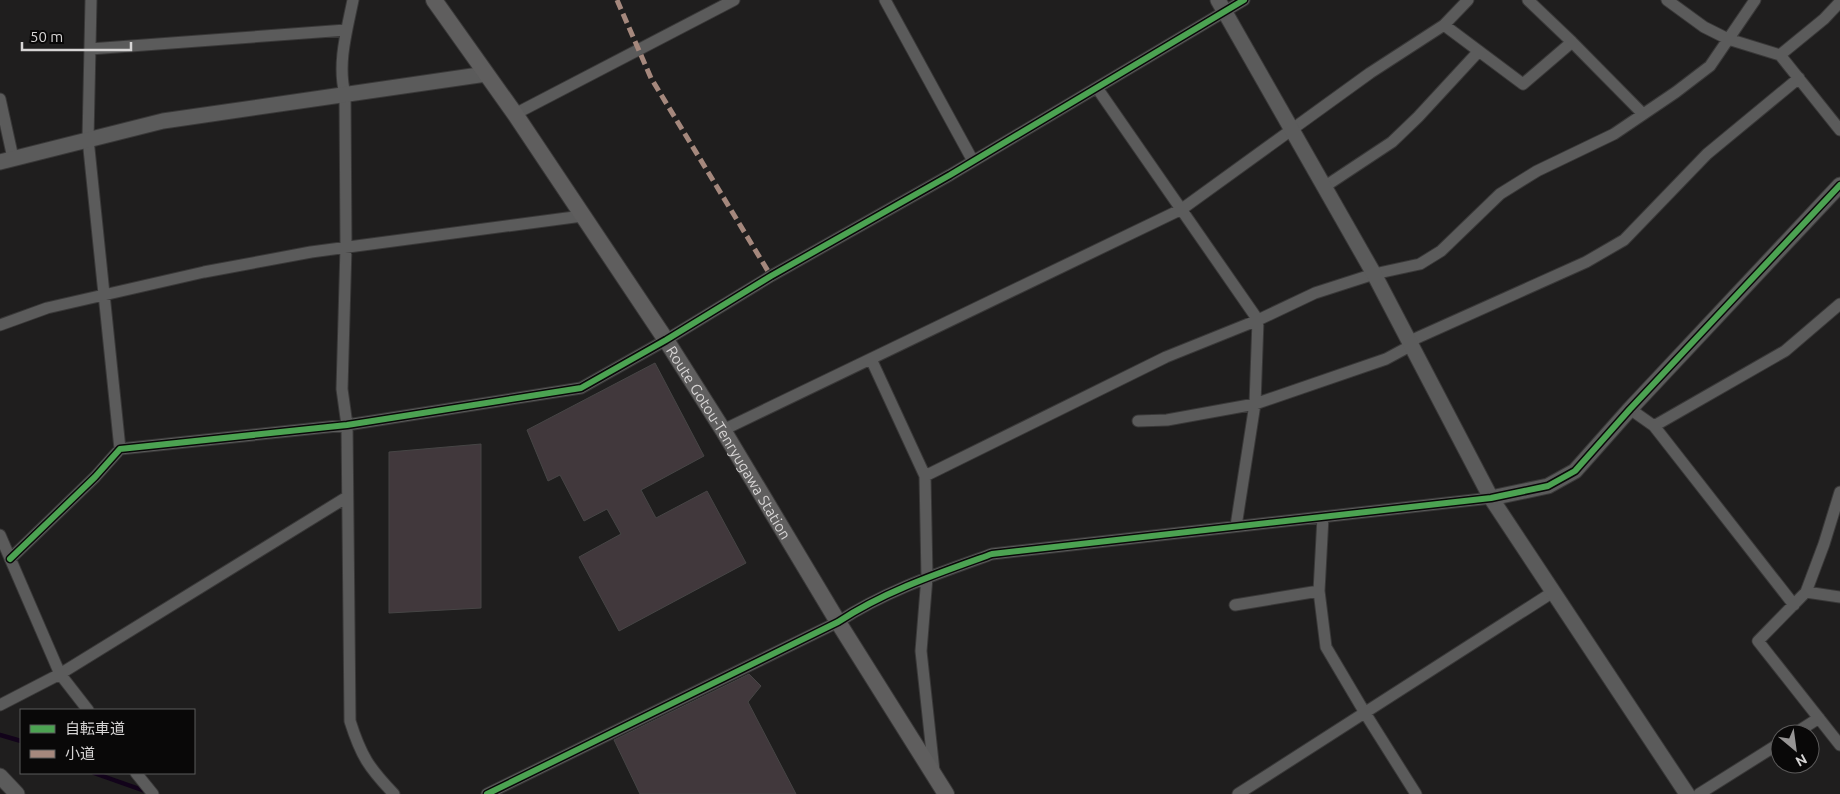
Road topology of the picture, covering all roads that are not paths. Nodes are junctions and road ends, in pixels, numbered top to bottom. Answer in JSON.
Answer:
{"nodes":[{"id":1,"x":91,"y":0,"type":"edge"},
{"id":2,"x":354,"y":0,"type":"edge"},
{"id":3,"x":434,"y":0,"type":"edge"},
{"id":4,"x":734,"y":0,"type":"edge"},
{"id":5,"x":885,"y":0,"type":"edge"},
{"id":6,"x":1244,"y":0,"type":"edge"},
{"id":7,"x":1468,"y":0,"type":"edge"},
{"id":8,"x":1528,"y":0,"type":"edge"},
{"id":9,"x":1668,"y":0,"type":"edge"},
{"id":10,"x":1755,"y":0,"type":"edge"},
{"id":11,"x":1840,"y":2,"type":"edge"},
{"id":12,"x":1221,"y":6,"type":"edge"},
{"id":13,"x":1444,"y":25,"type":"junction"},
{"id":14,"x":346,"y":30,"type":"junction"},
{"id":15,"x":1728,"y":39,"type":"junction"},
{"id":16,"x":1572,"y":42,"type":"junction"},
{"id":17,"x":90,"y":49,"type":"junction"},
{"id":18,"x":1479,"y":51,"type":"junction"},
{"id":19,"x":1780,"y":55,"type":"junction"},
{"id":20,"x":486,"y":74,"type":"junction"},
{"id":21,"x":1798,"y":78,"type":"junction"},
{"id":22,"x":1096,"y":88,"type":"junction"},
{"id":23,"x":344,"y":94,"type":"junction"},
{"id":24,"x":0,"y":99,"type":"edge"},
{"id":25,"x":515,"y":114,"type":"junction"},
{"id":26,"x":1643,"y":114,"type":"junction"},
{"id":27,"x":1291,"y":129,"type":"junction"},
{"id":28,"x":1840,"y":130,"type":"edge"},
{"id":29,"x":88,"y":139,"type":"junction"},
{"id":30,"x":6,"y":160,"type":"edge"},
{"id":31,"x":973,"y":162,"type":"junction"},
{"id":32,"x":1840,"y":185,"type":"edge"},
{"id":33,"x":1324,"y":187,"type":"junction"},
{"id":34,"x":1182,"y":209,"type":"junction"},
{"id":35,"x":582,"y":216,"type":"junction"},
{"id":36,"x":346,"y":247,"type":"junction"},
{"id":37,"x":1374,"y":274,"type":"junction"},
{"id":38,"x":103,"y":295,"type":"junction"},
{"id":39,"x":1840,"y":304,"type":"edge"},
{"id":40,"x":1258,"y":320,"type":"junction"},
{"id":41,"x":0,"y":325,"type":"edge"},
{"id":42,"x":666,"y":340,"type":"junction"},
{"id":43,"x":1411,"y":343,"type":"junction"},
{"id":44,"x":871,"y":359,"type":"junction"},
{"id":45,"x":1255,"y":404,"type":"junction"},
{"id":46,"x":1630,"y":408,"type":"junction"},
{"id":47,"x":1138,"y":421,"type":"dead end"},
{"id":48,"x":347,"y":425,"type":"junction"},
{"id":49,"x":1654,"y":426,"type":"junction"},
{"id":50,"x":723,"y":430,"type":"junction"},
{"id":51,"x":120,"y":449,"type":"junction"},
{"id":52,"x":925,"y":476,"type":"junction"},
{"id":53,"x":1840,"y":492,"type":"edge"},
{"id":54,"x":347,"y":497,"type":"junction"},
{"id":55,"x":1491,"y":498,"type":"junction"},
{"id":56,"x":1322,"y":517,"type":"junction"},
{"id":57,"x":1236,"y":526,"type":"junction"},
{"id":58,"x":0,"y":534,"type":"edge"},
{"id":59,"x":10,"y":559,"type":"junction"},
{"id":60,"x":927,"y":577,"type":"junction"},
{"id":61,"x":1319,"y":591,"type":"junction"},
{"id":62,"x":1553,"y":592,"type":"junction"},
{"id":63,"x":1806,"y":592,"type":"junction"},
{"id":64,"x":1840,"y":596,"type":"edge"},
{"id":65,"x":1235,"y":605,"type":"dead end"},
{"id":66,"x":1794,"y":605,"type":"junction"},
{"id":67,"x":838,"y":622,"type":"junction"},
{"id":68,"x":60,"y":674,"type":"junction"},
{"id":69,"x":0,"y":705,"type":"edge"},
{"id":70,"x":87,"y":709,"type":"edge"},
{"id":71,"x":1365,"y":713,"type":"junction"},
{"id":72,"x":1819,"y":718,"type":"junction"},
{"id":73,"x":1810,"y":724,"type":"edge"},
{"id":74,"x":1840,"y":745,"type":"edge"},
{"id":75,"x":1770,"y":749,"type":"edge"},
{"id":76,"x":137,"y":774,"type":"edge"},
{"id":77,"x":934,"y":774,"type":"junction"},
{"id":78,"x":0,"y":776,"type":"edge"},
{"id":79,"x":17,"y":794,"type":"edge"},
{"id":80,"x":152,"y":794,"type":"edge"},
{"id":81,"x":394,"y":794,"type":"edge"},
{"id":82,"x":487,"y":794,"type":"edge"},
{"id":83,"x":946,"y":794,"type":"edge"},
{"id":84,"x":1238,"y":794,"type":"edge"},
{"id":85,"x":1416,"y":794,"type":"edge"},
{"id":86,"x":1687,"y":794,"type":"edge"},
{"id":87,"x":1699,"y":794,"type":"edge"}],
"edges":[{"from":1,"to":17,"type":"street"},
{"from":2,"to":14,"type":"street"},
{"from":3,"to":20,"type":"main road","name":"Route Gotou-Tenryugawa Station"},
{"from":4,"to":25,"type":"street"},
{"from":5,"to":31,"type":"street"},
{"from":6,"to":12,"type":"street"},
{"from":7,"to":13,"type":"street"},
{"from":8,"to":16,"type":"street"},
{"from":9,"to":15,"type":"street"},
{"from":10,"to":15,"type":"street"},
{"from":11,"to":19,"type":"street"},
{"from":12,"to":22,"type":"street"},
{"from":12,"to":27,"type":"street"},
{"from":13,"to":18,"type":"street"},
{"from":13,"to":27,"type":"street"},
{"from":14,"to":17,"type":"street"},
{"from":14,"to":23,"type":"street"},
{"from":15,"to":19,"type":"street"},
{"from":15,"to":26,"type":"street"},
{"from":16,"to":18,"type":"street"},
{"from":16,"to":26,"type":"street"},
{"from":17,"to":29,"type":"street"},
{"from":18,"to":33,"type":"street"},
{"from":19,"to":21,"type":"street"},
{"from":20,"to":23,"type":"street"},
{"from":20,"to":25,"type":"main road","name":"Route Gotou-Tenryugawa Station"},
{"from":21,"to":28,"type":"street"},
{"from":21,"to":43,"type":"street"},
{"from":22,"to":31,"type":"street"},
{"from":22,"to":34,"type":"street"},
{"from":23,"to":29,"type":"street"},
{"from":23,"to":36,"type":"street"},
{"from":24,"to":30,"type":"street"},
{"from":25,"to":35,"type":"main road","name":"Route Gotou-Tenryugawa Station"},
{"from":26,"to":37,"type":"street"},
{"from":27,"to":33,"type":"street"},
{"from":27,"to":34,"type":"street"},
{"from":29,"to":30,"type":"street"},
{"from":29,"to":38,"type":"street"},
{"from":31,"to":42,"type":"street"},
{"from":32,"to":46,"type":"street"},
{"from":33,"to":37,"type":"street"},
{"from":34,"to":40,"type":"street"},
{"from":34,"to":44,"type":"street"},
{"from":35,"to":36,"type":"street"},
{"from":35,"to":42,"type":"main road","name":"Route Gotou-Tenryugawa Station"},
{"from":36,"to":38,"type":"street"},
{"from":36,"to":48,"type":"street"},
{"from":37,"to":40,"type":"street"},
{"from":37,"to":43,"type":"street"},
{"from":38,"to":41,"type":"street"},
{"from":38,"to":51,"type":"street"},
{"from":39,"to":49,"type":"street"},
{"from":40,"to":45,"type":"street"},
{"from":40,"to":52,"type":"street"},
{"from":42,"to":48,"type":"street"},
{"from":42,"to":50,"type":"main road","name":"Route Gotou-Tenryugawa Station"},
{"from":43,"to":45,"type":"street"},
{"from":43,"to":55,"type":"street"},
{"from":44,"to":50,"type":"street"},
{"from":44,"to":52,"type":"street"},
{"from":45,"to":47,"type":"street"},
{"from":45,"to":57,"type":"street"},
{"from":46,"to":49,"type":"street"},
{"from":46,"to":55,"type":"street"},
{"from":48,"to":51,"type":"street"},
{"from":48,"to":54,"type":"street"},
{"from":49,"to":66,"type":"street"},
{"from":50,"to":67,"type":"main road","name":"Route Gotou-Tenryugawa Station"},
{"from":51,"to":59,"type":"street"},
{"from":52,"to":60,"type":"street"},
{"from":53,"to":63,"type":"street"},
{"from":54,"to":68,"type":"street"},
{"from":54,"to":81,"type":"street"},
{"from":55,"to":56,"type":"street"},
{"from":55,"to":62,"type":"street"},
{"from":56,"to":57,"type":"street"},
{"from":56,"to":61,"type":"street"},
{"from":57,"to":60,"type":"street"},
{"from":58,"to":59,"type":"street"},
{"from":59,"to":68,"type":"street"},
{"from":60,"to":67,"type":"street"},
{"from":60,"to":77,"type":"street"},
{"from":61,"to":65,"type":"street"},
{"from":61,"to":71,"type":"street"},
{"from":62,"to":71,"type":"street"},
{"from":62,"to":86,"type":"street"},
{"from":63,"to":64,"type":"street"},
{"from":63,"to":66,"type":"street"},
{"from":66,"to":72,"type":"street"},
{"from":67,"to":77,"type":"main road","name":"Route Gotou-Tenryugawa Station"},
{"from":67,"to":82,"type":"street"},
{"from":68,"to":69,"type":"street"},
{"from":68,"to":70,"type":"street"},
{"from":71,"to":84,"type":"street"},
{"from":71,"to":85,"type":"street"},
{"from":72,"to":73,"type":"street"},
{"from":72,"to":74,"type":"street"},
{"from":75,"to":87,"type":"street"},
{"from":76,"to":80,"type":"street"},
{"from":77,"to":83,"type":"main road","name":"Route Gotou-Tenryugawa Station"},
{"from":78,"to":79,"type":"street"}]}
